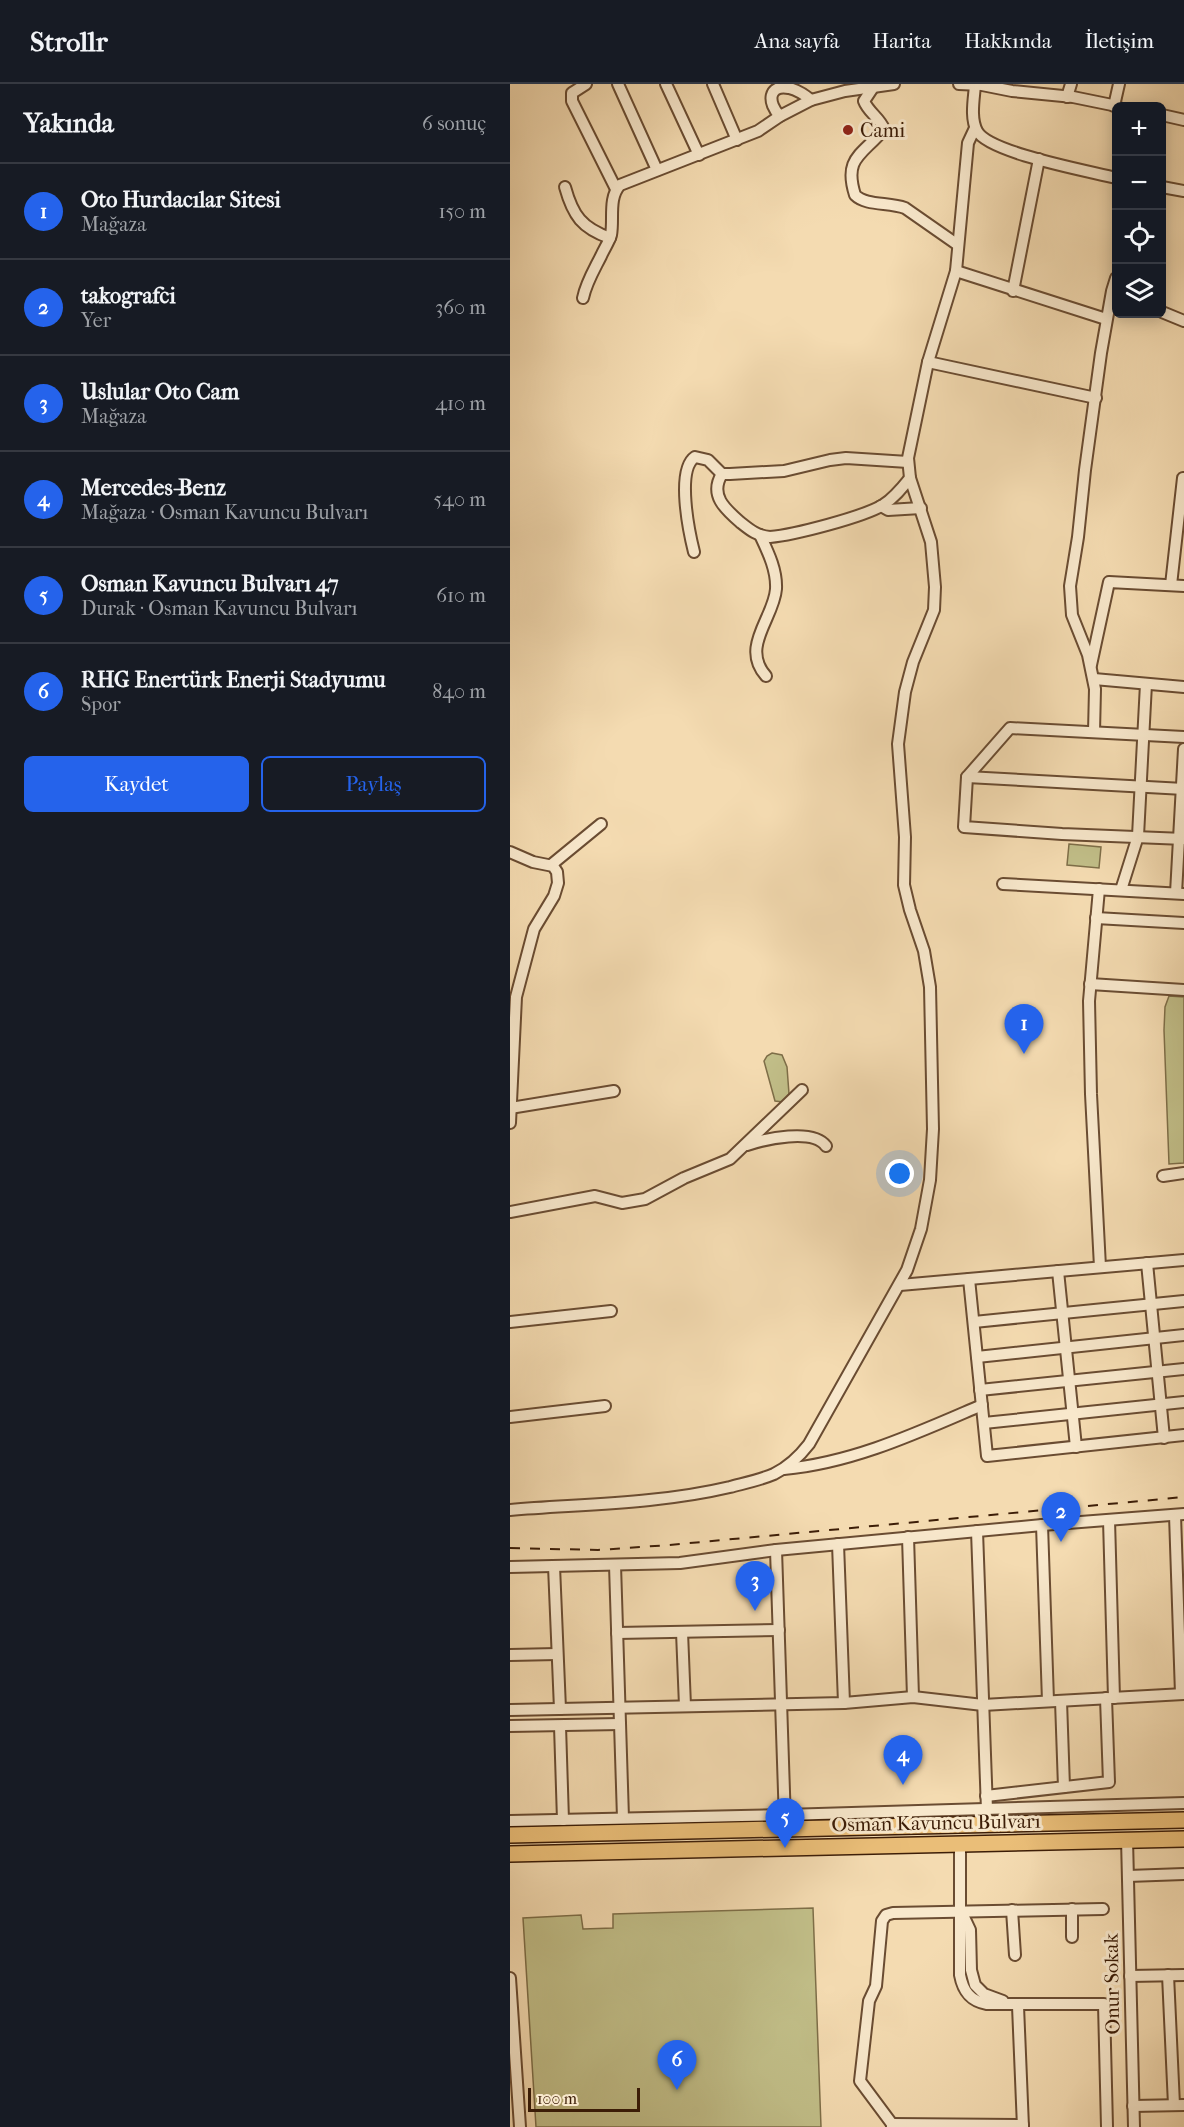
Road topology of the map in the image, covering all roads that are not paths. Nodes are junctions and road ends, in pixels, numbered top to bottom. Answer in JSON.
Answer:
{"nodes":[{"id":1,"x":585,"y":84,"type":"edge"},
{"id":2,"x":618,"y":84,"type":"edge"},
{"id":3,"x":666,"y":84,"type":"edge"},
{"id":4,"x":713,"y":84,"type":"edge"},
{"id":5,"x":894,"y":84,"type":"edge"},
{"id":6,"x":959,"y":84,"type":"edge"},
{"id":7,"x":980,"y":84,"type":"edge"},
{"id":8,"x":1071,"y":84,"type":"edge"},
{"id":9,"x":1119,"y":84,"type":"edge"},
{"id":10,"x":858,"y":86,"type":"edge"},
{"id":11,"x":874,"y":86,"type":"junction"},
{"id":12,"x":1025,"y":88,"type":"edge"},
{"id":13,"x":1067,"y":97,"type":"junction"},
{"id":14,"x":812,"y":100,"type":"junction"},
{"id":15,"x":1116,"y":102,"type":"edge"},
{"id":16,"x":1112,"y":105,"type":"edge"},
{"id":17,"x":780,"y":116,"type":"junction"},
{"id":18,"x":1166,"y":116,"type":"edge"},
{"id":19,"x":1184,"y":120,"type":"edge"},
{"id":20,"x":975,"y":128,"type":"junction"},
{"id":21,"x":737,"y":140,"type":"junction"},
{"id":22,"x":699,"y":155,"type":"junction"},
{"id":23,"x":1039,"y":159,"type":"junction"},
{"id":24,"x":657,"y":170,"type":"junction"},
{"id":25,"x":1112,"y":177,"type":"edge"},
{"id":26,"x":565,"y":188,"type":"dead end"},
{"id":27,"x":1166,"y":188,"type":"edge"},
{"id":28,"x":616,"y":189,"type":"junction"},
{"id":29,"x":1184,"y":191,"type":"edge"},
{"id":30,"x":610,"y":237,"type":"junction"},
{"id":31,"x":958,"y":244,"type":"junction"},
{"id":32,"x":956,"y":271,"type":"junction"},
{"id":33,"x":1013,"y":291,"type":"junction"},
{"id":34,"x":583,"y":298,"type":"dead end"},
{"id":35,"x":1112,"y":299,"type":"edge"},
{"id":36,"x":1166,"y":314,"type":"edge"},
{"id":37,"x":1106,"y":320,"type":"junction"},
{"id":38,"x":1184,"y":321,"type":"edge"},
{"id":39,"x":928,"y":362,"type":"junction"},
{"id":40,"x":1096,"y":398,"type":"junction"},
{"id":41,"x":908,"y":462,"type":"junction"},
{"id":42,"x":722,"y":474,"type":"junction"},
{"id":43,"x":910,"y":478,"type":"junction"},
{"id":44,"x":1183,"y":478,"type":"edge"},
{"id":45,"x":881,"y":506,"type":"junction"},
{"id":46,"x":921,"y":508,"type":"junction"},
{"id":47,"x":760,"y":536,"type":"junction"},
{"id":48,"x":694,"y":552,"type":"dead end"},
{"id":49,"x":1171,"y":585,"type":"junction"},
{"id":50,"x":1184,"y":586,"type":"edge"},
{"id":51,"x":1091,"y":665,"type":"junction"},
{"id":52,"x":766,"y":676,"type":"dead end"},
{"id":53,"x":1094,"y":679,"type":"junction"},
{"id":54,"x":1146,"y":684,"type":"junction"},
{"id":55,"x":1184,"y":687,"type":"edge"},
{"id":56,"x":1094,"y":732,"type":"junction"},
{"id":57,"x":1143,"y":735,"type":"junction"},
{"id":58,"x":1184,"y":737,"type":"edge"},
{"id":59,"x":1184,"y":749,"type":"edge"},
{"id":60,"x":967,"y":777,"type":"junction"},
{"id":61,"x":1140,"y":786,"type":"junction"},
{"id":62,"x":1183,"y":788,"type":"edge"},
{"id":63,"x":601,"y":824,"type":"dead end"},
{"id":64,"x":1138,"y":836,"type":"junction"},
{"id":65,"x":1181,"y":838,"type":"edge"},
{"id":66,"x":510,"y":852,"type":"edge"},
{"id":67,"x":551,"y":865,"type":"junction"},
{"id":68,"x":1003,"y":884,"type":"dead end"},
{"id":69,"x":1099,"y":889,"type":"junction"},
{"id":70,"x":1121,"y":890,"type":"junction"},
{"id":71,"x":1180,"y":893,"type":"edge"},
{"id":72,"x":1096,"y":918,"type":"junction"},
{"id":73,"x":1184,"y":923,"type":"edge"},
{"id":74,"x":1090,"y":984,"type":"junction"},
{"id":75,"x":1184,"y":990,"type":"edge"},
{"id":76,"x":513,"y":996,"type":"edge"},
{"id":77,"x":802,"y":1090,"type":"dead end"},
{"id":78,"x":614,"y":1091,"type":"dead end"},
{"id":79,"x":510,"y":1108,"type":"edge"},
{"id":80,"x":510,"y":1123,"type":"edge"},
{"id":81,"x":745,"y":1146,"type":"junction"},
{"id":82,"x":826,"y":1146,"type":"dead end"},
{"id":83,"x":1184,"y":1173,"type":"edge"},
{"id":84,"x":1163,"y":1176,"type":"dead end"},
{"id":85,"x":510,"y":1212,"type":"edge"},
{"id":86,"x":1184,"y":1260,"type":"edge"},
{"id":87,"x":1147,"y":1263,"type":"junction"},
{"id":88,"x":1100,"y":1267,"type":"junction"},
{"id":89,"x":1058,"y":1271,"type":"junction"},
{"id":90,"x":969,"y":1279,"type":"junction"},
{"id":91,"x":900,"y":1285,"type":"junction"},
{"id":92,"x":1184,"y":1301,"type":"edge"},
{"id":93,"x":1151,"y":1304,"type":"junction"},
{"id":94,"x":611,"y":1311,"type":"dead end"},
{"id":95,"x":1063,"y":1313,"type":"junction"},
{"id":96,"x":510,"y":1322,"type":"edge"},
{"id":97,"x":974,"y":1322,"type":"junction"},
{"id":98,"x":1184,"y":1335,"type":"edge"},
{"id":99,"x":1154,"y":1338,"type":"junction"},
{"id":100,"x":1066,"y":1347,"type":"junction"},
{"id":101,"x":977,"y":1357,"type":"junction"},
{"id":102,"x":1184,"y":1369,"type":"edge"},
{"id":103,"x":1158,"y":1372,"type":"junction"},
{"id":104,"x":1069,"y":1381,"type":"junction"},
{"id":105,"x":980,"y":1390,"type":"junction"},
{"id":106,"x":1184,"y":1402,"type":"edge"},
{"id":107,"x":1161,"y":1404,"type":"junction"},
{"id":108,"x":982,"y":1405,"type":"junction"},
{"id":109,"x":605,"y":1406,"type":"dead end"},
{"id":110,"x":1073,"y":1414,"type":"junction"},
{"id":111,"x":510,"y":1417,"type":"edge"},
{"id":112,"x":984,"y":1423,"type":"junction"},
{"id":113,"x":1184,"y":1436,"type":"edge"},
{"id":114,"x":1164,"y":1438,"type":"junction"},
{"id":115,"x":1076,"y":1447,"type":"junction"},
{"id":116,"x":783,"y":1469,"type":"junction"},
{"id":117,"x":510,"y":1510,"type":"edge"},
{"id":118,"x":1180,"y":1514,"type":"edge"},
{"id":119,"x":1109,"y":1520,"type":"junction"},
{"id":120,"x":1042,"y":1525,"type":"junction"},
{"id":121,"x":978,"y":1531,"type":"junction"},
{"id":122,"x":908,"y":1537,"type":"junction"},
{"id":123,"x":838,"y":1544,"type":"junction"},
{"id":124,"x":776,"y":1550,"type":"junction"},
{"id":125,"x":615,"y":1565,"type":"junction"},
{"id":126,"x":554,"y":1566,"type":"junction"},
{"id":127,"x":510,"y":1567,"type":"edge"},
{"id":128,"x":778,"y":1630,"type":"junction"},
{"id":129,"x":682,"y":1632,"type":"junction"},
{"id":130,"x":617,"y":1633,"type":"junction"},
{"id":131,"x":510,"y":1654,"type":"edge"},
{"id":132,"x":557,"y":1654,"type":"junction"},
{"id":133,"x":1182,"y":1694,"type":"edge"},
{"id":134,"x":913,"y":1697,"type":"junction"},
{"id":135,"x":1110,"y":1698,"type":"junction"},
{"id":136,"x":1047,"y":1701,"type":"junction"},
{"id":137,"x":1061,"y":1701,"type":"junction"},
{"id":138,"x":844,"y":1703,"type":"junction"},
{"id":139,"x":782,"y":1704,"type":"junction"},
{"id":140,"x":983,"y":1705,"type":"junction"},
{"id":141,"x":685,"y":1706,"type":"junction"},
{"id":142,"x":620,"y":1708,"type":"junction"},
{"id":143,"x":560,"y":1709,"type":"junction"},
{"id":144,"x":510,"y":1710,"type":"edge"},
{"id":145,"x":620,"y":1724,"type":"junction"},
{"id":146,"x":510,"y":1726,"type":"edge"},
{"id":147,"x":560,"y":1726,"type":"junction"},
{"id":148,"x":1064,"y":1787,"type":"junction"},
{"id":149,"x":986,"y":1796,"type":"junction"},
{"id":150,"x":1184,"y":1803,"type":"edge"},
{"id":151,"x":987,"y":1810,"type":"junction"},
{"id":152,"x":623,"y":1818,"type":"junction"},
{"id":153,"x":563,"y":1820,"type":"junction"},
{"id":154,"x":1184,"y":1820,"type":"edge"},
{"id":155,"x":510,"y":1821,"type":"edge"},
{"id":156,"x":785,"y":1822,"type":"junction"},
{"id":157,"x":510,"y":1834,"type":"edge"},
{"id":158,"x":1127,"y":1839,"type":"junction"},
{"id":159,"x":1184,"y":1839,"type":"edge"},
{"id":160,"x":960,"y":1844,"type":"junction"},
{"id":161,"x":510,"y":1854,"type":"edge"},
{"id":162,"x":1184,"y":1874,"type":"edge"},
{"id":163,"x":1128,"y":1876,"type":"junction"},
{"id":164,"x":1071,"y":1909,"type":"junction"},
{"id":165,"x":1104,"y":1909,"type":"dead end"},
{"id":166,"x":1012,"y":1910,"type":"junction"},
{"id":167,"x":961,"y":1911,"type":"junction"},
{"id":168,"x":1072,"y":1937,"type":"dead end"},
{"id":169,"x":1015,"y":1955,"type":"dead end"},
{"id":170,"x":1168,"y":1975,"type":"junction"},
{"id":171,"x":1184,"y":1975,"type":"edge"},
{"id":172,"x":1130,"y":1976,"type":"junction"},
{"id":173,"x":510,"y":1978,"type":"edge"},
{"id":174,"x":511,"y":1997,"type":"edge"},
{"id":175,"x":1018,"y":2006,"type":"junction"},
{"id":176,"x":514,"y":2075,"type":"edge"},
{"id":177,"x":1179,"y":2105,"type":"edge"},
{"id":178,"x":1133,"y":2106,"type":"junction"},
{"id":179,"x":892,"y":2125,"type":"edge"},
{"id":180,"x":1023,"y":2126,"type":"edge"},
{"id":181,"x":520,"y":2127,"type":"edge"},
{"id":182,"x":1107,"y":2127,"type":"edge"},
{"id":183,"x":1134,"y":2127,"type":"edge"}],
"edges":[{"from":1,"to":28,"type":"street"},
{"from":2,"to":24,"type":"street"},
{"from":3,"to":22,"type":"street"},
{"from":4,"to":21,"type":"street"},
{"from":5,"to":11,"type":"street"},
{"from":6,"to":7,"type":"street"},
{"from":7,"to":12,"type":"street"},
{"from":7,"to":20,"type":"street"},
{"from":8,"to":13,"type":"street"},
{"from":9,"to":15,"type":"street"},
{"from":10,"to":11,"type":"street"},
{"from":10,"to":14,"type":"street"},
{"from":11,"to":31,"type":"street"},
{"from":12,"to":13,"type":"street"},
{"from":13,"to":16,"type":"street"},
{"from":14,"to":17,"type":"street"},
{"from":14,"to":17,"type":"street"},
{"from":17,"to":21,"type":"street"},
{"from":18,"to":19,"type":"street"},
{"from":20,"to":23,"type":"street"},
{"from":20,"to":31,"type":"street"},
{"from":21,"to":22,"type":"street"},
{"from":22,"to":24,"type":"street"},
{"from":23,"to":25,"type":"street"},
{"from":23,"to":33,"type":"street"},
{"from":24,"to":28,"type":"street"},
{"from":26,"to":30,"type":"street"},
{"from":27,"to":29,"type":"street"},
{"from":28,"to":30,"type":"street"},
{"from":30,"to":34,"type":"street"},
{"from":31,"to":32,"type":"street"},
{"from":32,"to":33,"type":"street"},
{"from":32,"to":39,"type":"street"},
{"from":33,"to":37,"type":"street"},
{"from":35,"to":37,"type":"street"},
{"from":36,"to":38,"type":"street"},
{"from":37,"to":40,"type":"street"},
{"from":39,"to":40,"type":"street"},
{"from":39,"to":41,"type":"street"},
{"from":40,"to":51,"type":"street"},
{"from":41,"to":42,"type":"street"},
{"from":41,"to":43,"type":"street"},
{"from":42,"to":47,"type":"street"},
{"from":42,"to":48,"type":"street"},
{"from":43,"to":45,"type":"street"},
{"from":43,"to":46,"type":"street"},
{"from":44,"to":49,"type":"street"},
{"from":45,"to":46,"type":"street"},
{"from":45,"to":47,"type":"street"},
{"from":46,"to":91,"type":"street"},
{"from":47,"to":52,"type":"street"},
{"from":49,"to":50,"type":"street"},
{"from":49,"to":51,"type":"street"},
{"from":51,"to":53,"type":"street"},
{"from":53,"to":54,"type":"street"},
{"from":53,"to":56,"type":"street"},
{"from":54,"to":55,"type":"street"},
{"from":54,"to":57,"type":"street"},
{"from":56,"to":57,"type":"street"},
{"from":56,"to":60,"type":"street"},
{"from":57,"to":58,"type":"street"},
{"from":57,"to":61,"type":"street"},
{"from":59,"to":62,"type":"street"},
{"from":60,"to":61,"type":"street"},
{"from":60,"to":64,"type":"street"},
{"from":61,"to":62,"type":"street"},
{"from":61,"to":64,"type":"street"},
{"from":62,"to":65,"type":"street"},
{"from":63,"to":67,"type":"street"},
{"from":64,"to":65,"type":"street"},
{"from":64,"to":70,"type":"street"},
{"from":65,"to":71,"type":"street"},
{"from":66,"to":67,"type":"street"},
{"from":67,"to":76,"type":"street"},
{"from":68,"to":69,"type":"street"},
{"from":69,"to":70,"type":"street"},
{"from":69,"to":72,"type":"street"},
{"from":70,"to":71,"type":"street"},
{"from":72,"to":73,"type":"street"},
{"from":72,"to":74,"type":"street"},
{"from":74,"to":75,"type":"street"},
{"from":74,"to":88,"type":"street"},
{"from":76,"to":79,"type":"street"},
{"from":77,"to":81,"type":"street"},
{"from":78,"to":79,"type":"street"},
{"from":79,"to":80,"type":"street"},
{"from":81,"to":82,"type":"street"},
{"from":81,"to":85,"type":"street"},
{"from":83,"to":84,"type":"street"},
{"from":86,"to":87,"type":"street"},
{"from":87,"to":88,"type":"street"},
{"from":87,"to":93,"type":"street"},
{"from":88,"to":89,"type":"street"},
{"from":89,"to":90,"type":"street"},
{"from":89,"to":95,"type":"street"},
{"from":90,"to":91,"type":"street"},
{"from":90,"to":97,"type":"street"},
{"from":91,"to":116,"type":"street"},
{"from":92,"to":93,"type":"street"},
{"from":93,"to":95,"type":"street"},
{"from":93,"to":99,"type":"street"},
{"from":94,"to":96,"type":"street"},
{"from":95,"to":97,"type":"street"},
{"from":95,"to":100,"type":"street"},
{"from":97,"to":101,"type":"street"},
{"from":98,"to":99,"type":"street"},
{"from":99,"to":100,"type":"street"},
{"from":99,"to":103,"type":"street"},
{"from":100,"to":101,"type":"street"},
{"from":100,"to":104,"type":"street"},
{"from":101,"to":105,"type":"street"},
{"from":102,"to":103,"type":"street"},
{"from":103,"to":104,"type":"street"},
{"from":103,"to":107,"type":"street"},
{"from":104,"to":105,"type":"street"},
{"from":104,"to":110,"type":"street"},
{"from":105,"to":108,"type":"street"},
{"from":106,"to":107,"type":"street"},
{"from":107,"to":110,"type":"street"},
{"from":107,"to":114,"type":"street"},
{"from":108,"to":112,"type":"street"},
{"from":108,"to":116,"type":"street"},
{"from":109,"to":111,"type":"street"},
{"from":110,"to":112,"type":"street"},
{"from":110,"to":115,"type":"street"},
{"from":112,"to":115,"type":"street"},
{"from":113,"to":114,"type":"street"},
{"from":114,"to":115,"type":"street"},
{"from":116,"to":117,"type":"street"},
{"from":118,"to":119,"type":"street"},
{"from":118,"to":133,"type":"street"},
{"from":119,"to":120,"type":"street"},
{"from":119,"to":135,"type":"street"},
{"from":120,"to":121,"type":"street"},
{"from":120,"to":136,"type":"street"},
{"from":121,"to":122,"type":"street"},
{"from":121,"to":140,"type":"street"},
{"from":122,"to":123,"type":"street"},
{"from":122,"to":134,"type":"street"},
{"from":123,"to":124,"type":"street"},
{"from":123,"to":138,"type":"street"},
{"from":124,"to":125,"type":"street"},
{"from":124,"to":128,"type":"street"},
{"from":125,"to":126,"type":"street"},
{"from":125,"to":130,"type":"street"},
{"from":126,"to":127,"type":"street"},
{"from":126,"to":132,"type":"street"},
{"from":128,"to":129,"type":"street"},
{"from":128,"to":139,"type":"street"},
{"from":129,"to":130,"type":"street"},
{"from":129,"to":141,"type":"street"},
{"from":130,"to":142,"type":"street"},
{"from":131,"to":132,"type":"street"},
{"from":132,"to":143,"type":"street"},
{"from":133,"to":135,"type":"street"},
{"from":134,"to":138,"type":"street"},
{"from":134,"to":140,"type":"street"},
{"from":135,"to":137,"type":"street"},
{"from":135,"to":148,"type":"street"},
{"from":136,"to":137,"type":"street"},
{"from":136,"to":140,"type":"street"},
{"from":137,"to":148,"type":"street"},
{"from":138,"to":139,"type":"street"},
{"from":139,"to":141,"type":"street"},
{"from":139,"to":156,"type":"street"},
{"from":140,"to":149,"type":"street"},
{"from":141,"to":142,"type":"street"},
{"from":142,"to":143,"type":"street"},
{"from":142,"to":145,"type":"street"},
{"from":143,"to":144,"type":"street"},
{"from":145,"to":147,"type":"street"},
{"from":145,"to":152,"type":"street"},
{"from":146,"to":147,"type":"street"},
{"from":147,"to":153,"type":"street"},
{"from":148,"to":149,"type":"street"},
{"from":149,"to":151,"type":"street"},
{"from":150,"to":151,"type":"street"},
{"from":151,"to":156,"type":"street"},
{"from":152,"to":153,"type":"street"},
{"from":152,"to":156,"type":"street"},
{"from":153,"to":155,"type":"street"},
{"from":154,"to":156,"type":"highway","name":"Osman Kavuncu Bulvarı"},
{"from":156,"to":157,"type":"highway","name":"Osman Kavuncu Bulvarı"},
{"from":158,"to":159,"type":"highway","name":"Osman Kavuncu Bulvarı"},
{"from":158,"to":160,"type":"highway","name":"Osman Kavuncu Bulvarı"},
{"from":158,"to":163,"type":"street","name":"Onur Sokak"},
{"from":160,"to":161,"type":"highway","name":"Osman Kavuncu Bulvarı"},
{"from":160,"to":167,"type":"street"},
{"from":162,"to":163,"type":"street"},
{"from":163,"to":172,"type":"street","name":"Onur Sokak"},
{"from":164,"to":165,"type":"street"},
{"from":164,"to":166,"type":"street"},
{"from":164,"to":168,"type":"street"},
{"from":166,"to":167,"type":"street"},
{"from":166,"to":169,"type":"street"},
{"from":167,"to":175,"type":"street"},
{"from":167,"to":179,"type":"street"},
{"from":170,"to":171,"type":"street"},
{"from":170,"to":172,"type":"street"},
{"from":170,"to":177,"type":"street"},
{"from":172,"to":178,"type":"street","name":"Onur Sokak"},
{"from":173,"to":174,"type":"street"},
{"from":174,"to":176,"type":"street"},
{"from":175,"to":180,"type":"street"},
{"from":175,"to":182,"type":"street"},
{"from":176,"to":181,"type":"street"},
{"from":177,"to":178,"type":"street"},
{"from":178,"to":183,"type":"street","name":"Onur Sokak"},
{"from":179,"to":180,"type":"street"}]}
